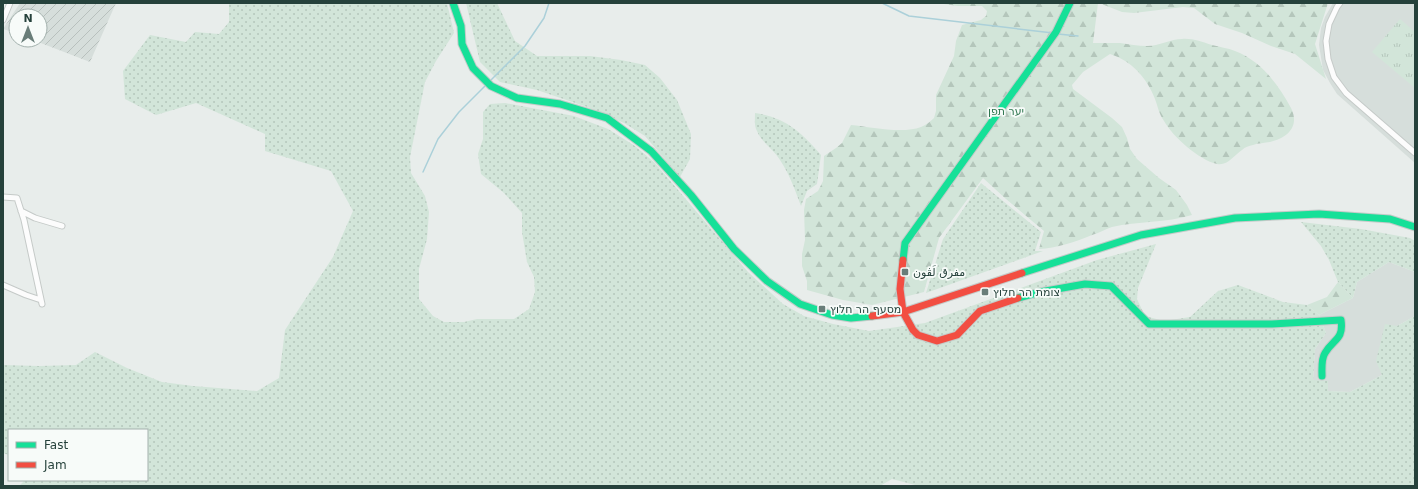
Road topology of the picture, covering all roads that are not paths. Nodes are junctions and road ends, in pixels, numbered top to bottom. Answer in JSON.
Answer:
{"nodes":[{"id":1,"x":10,"y":3,"type":"edge"},
{"id":2,"x":453,"y":3,"type":"edge"},
{"id":3,"x":1070,"y":3,"type":"edge"},
{"id":4,"x":1340,"y":3,"type":"edge"},
{"id":5,"x":3,"y":20,"type":"edge"},
{"id":6,"x":1415,"y":153,"type":"edge"},
{"id":7,"x":3,"y":197,"type":"edge"},
{"id":8,"x":21,"y":211,"type":"junction"},
{"id":9,"x":62,"y":226,"type":"dead end"},
{"id":10,"x":1415,"y":228,"type":"edge"},
{"id":11,"x":3,"y":285,"type":"edge"},
{"id":12,"x":904,"y":312,"type":"junction"},
{"id":13,"x":1322,"y":376,"type":"dead end"}],
"edges":[{"from":1,"to":5,"type":"street"},
{"from":2,"to":12,"type":"main road"},
{"from":3,"to":12,"type":"main road"},
{"from":4,"to":6,"type":"street"},
{"from":7,"to":8,"type":"street"},
{"from":8,"to":9,"type":"street"},
{"from":8,"to":11,"type":"street"},
{"from":10,"to":12,"type":"main road"},
{"from":12,"to":13,"type":"main road"}]}
